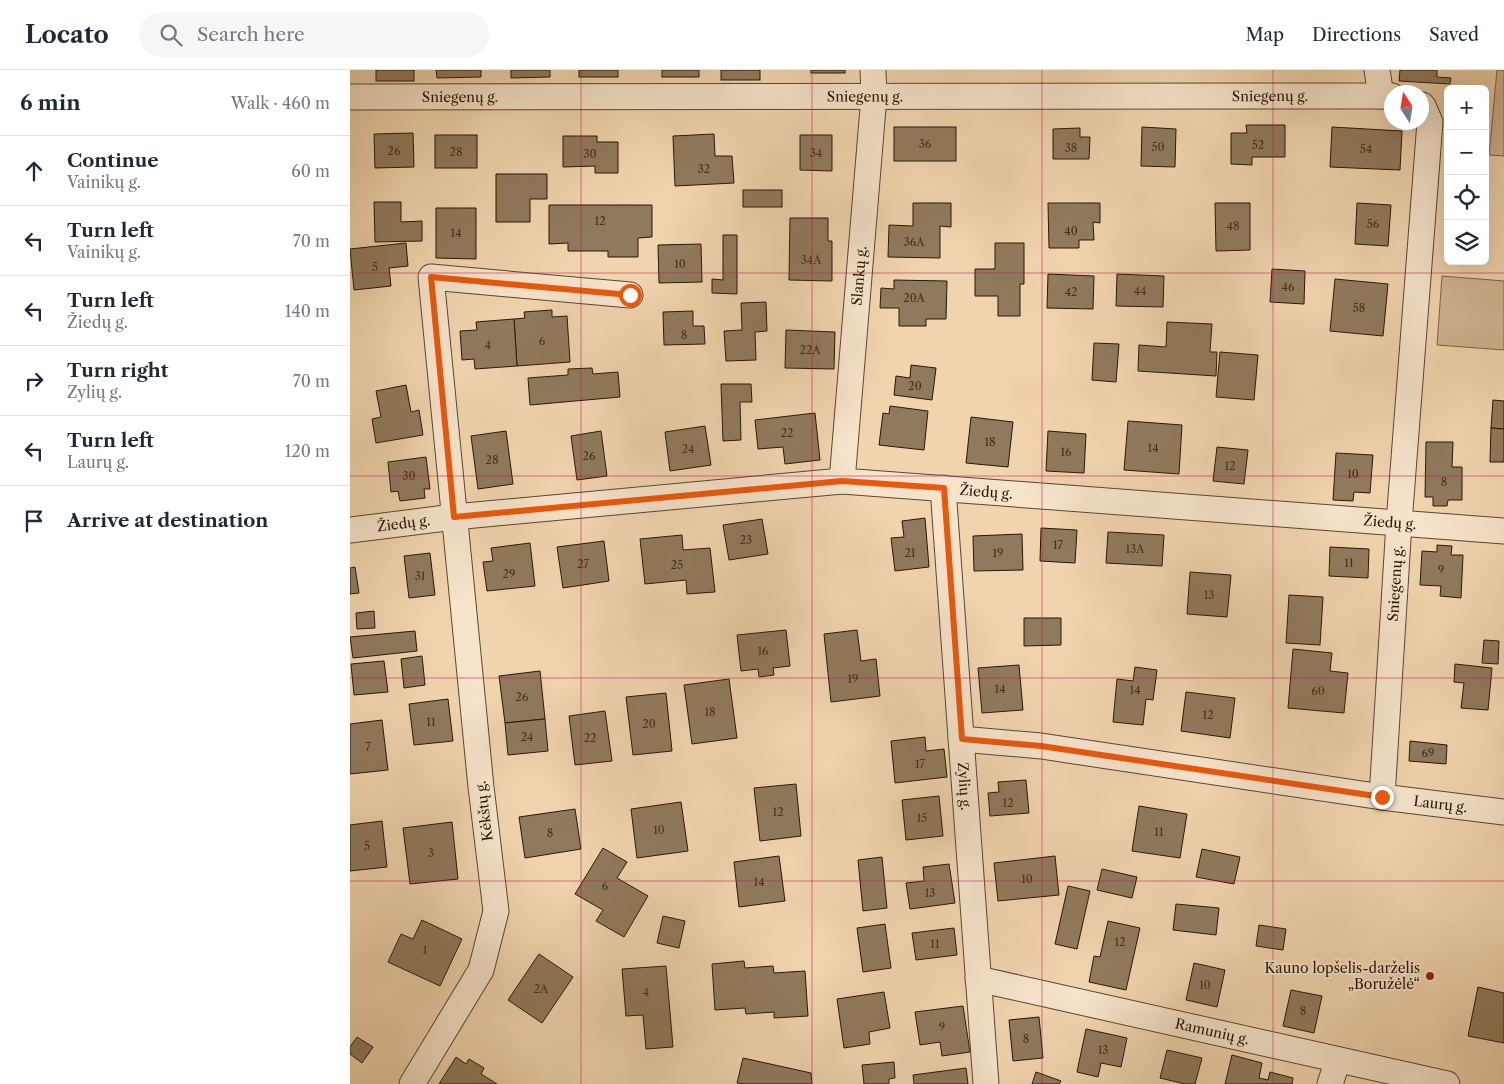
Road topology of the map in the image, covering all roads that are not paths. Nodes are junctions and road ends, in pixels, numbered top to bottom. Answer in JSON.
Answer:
{"nodes":[{"id":1,"x":873,"y":70,"type":"edge"},
{"id":2,"x":1378,"y":70,"type":"edge"},
{"id":3,"x":1384,"y":90,"type":"edge"},
{"id":4,"x":874,"y":96,"type":"junction"},
{"id":5,"x":1384,"y":96,"type":"edge"},
{"id":6,"x":350,"y":97,"type":"edge"},
{"id":7,"x":1429,"y":120,"type":"edge"},
{"id":8,"x":630,"y":295,"type":"dead end"},
{"id":9,"x":842,"y":481,"type":"junction"},
{"id":10,"x":944,"y":488,"type":"junction"},
{"id":11,"x":454,"y":517,"type":"junction"},
{"id":12,"x":1399,"y":523,"type":"junction"},
{"id":13,"x":350,"y":530,"type":"edge"},
{"id":14,"x":1504,"y":530,"type":"edge"},
{"id":15,"x":962,"y":739,"type":"junction"},
{"id":16,"x":1382,"y":797,"type":"junction"},
{"id":17,"x":1504,"y":812,"type":"edge"},
{"id":18,"x":978,"y":979,"type":"junction"},
{"id":19,"x":1338,"y":1060,"type":"junction"},
{"id":20,"x":412,"y":1084,"type":"edge"},
{"id":21,"x":986,"y":1084,"type":"edge"},
{"id":22,"x":1330,"y":1084,"type":"edge"},
{"id":23,"x":1447,"y":1084,"type":"edge"}],
"edges":[{"from":1,"to":4,"type":"street","name":"Slankų g."},
{"from":2,"to":3,"type":"street","name":"Sniegenų g."},
{"from":4,"to":5,"type":"street","name":"Sniegenų g."},
{"from":4,"to":6,"type":"street","name":"Sniegenų g."},
{"from":4,"to":9,"type":"street","name":"Slankų g."},
{"from":7,"to":12,"type":"street","name":"Sniegenų g."},
{"from":8,"to":11,"type":"street","name":"Kėkštų g."},
{"from":9,"to":10,"type":"street","name":"Žiedų g."},
{"from":9,"to":11,"type":"street","name":"Žiedų g."},
{"from":10,"to":12,"type":"street","name":"Žiedų g."},
{"from":10,"to":15,"type":"street","name":"Zylių g."},
{"from":11,"to":13,"type":"street","name":"Žiedų g."},
{"from":11,"to":20,"type":"street","name":"Kėkštų g."},
{"from":12,"to":14,"type":"street","name":"Žiedų g."},
{"from":12,"to":16,"type":"street","name":"Sniegenų g."},
{"from":15,"to":16,"type":"street","name":"Laurų g."},
{"from":15,"to":18,"type":"street","name":"Zylių g."},
{"from":16,"to":17,"type":"street","name":"Laurų g."},
{"from":18,"to":19,"type":"street","name":"Ramunių g."},
{"from":18,"to":21,"type":"street","name":"Zylių g."},
{"from":19,"to":22,"type":"street"},
{"from":19,"to":23,"type":"street","name":"Ramunių g."}]}
